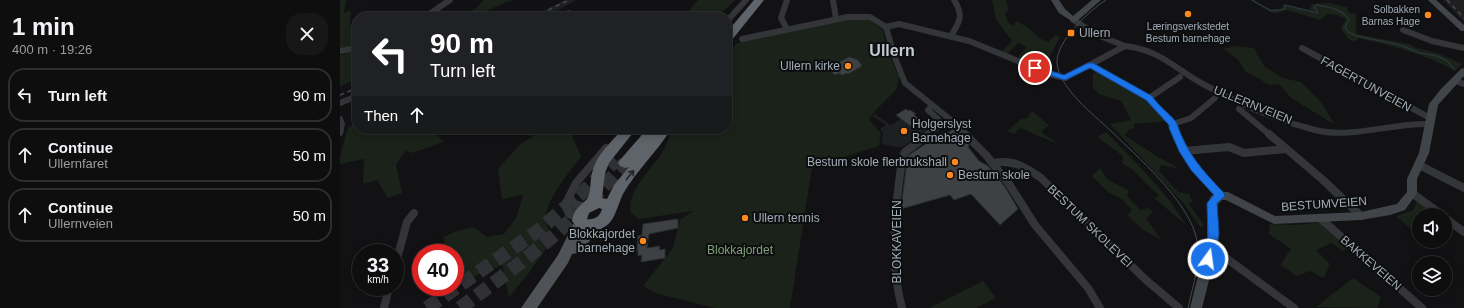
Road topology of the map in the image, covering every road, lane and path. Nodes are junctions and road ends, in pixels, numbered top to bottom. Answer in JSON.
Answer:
{"nodes":[{"id":1,"x":450,"y":0,"type":"edge"},
{"id":2,"x":746,"y":0,"type":"edge"},
{"id":3,"x":753,"y":0,"type":"edge"},
{"id":4,"x":759,"y":0,"type":"edge"},
{"id":5,"x":788,"y":0,"type":"edge"},
{"id":6,"x":833,"y":0,"type":"edge"},
{"id":7,"x":954,"y":0,"type":"edge"},
{"id":8,"x":1055,"y":0,"type":"edge"},
{"id":9,"x":1097,"y":0,"type":"edge"},
{"id":10,"x":1432,"y":0,"type":"edge"},
{"id":11,"x":432,"y":12,"type":"edge"},
{"id":12,"x":732,"y":15,"type":"edge"},
{"id":13,"x":836,"y":19,"type":"junction"},
{"id":14,"x":1073,"y":20,"type":"junction"},
{"id":15,"x":886,"y":27,"type":"junction"},
{"id":16,"x":732,"y":29,"type":"edge"},
{"id":17,"x":787,"y":29,"type":"junction"},
{"id":18,"x":1464,"y":29,"type":"edge"},
{"id":19,"x":1403,"y":30,"type":"dead end"},
{"id":20,"x":951,"y":36,"type":"junction"},
{"id":21,"x":742,"y":39,"type":"dead end"},
{"id":22,"x":1125,"y":46,"type":"junction"},
{"id":23,"x":1302,"y":48,"type":"dead end"},
{"id":24,"x":1464,"y":48,"type":"edge"},
{"id":25,"x":352,"y":49,"type":"edge"},
{"id":26,"x":340,"y":51,"type":"edge"},
{"id":27,"x":1090,"y":65,"type":"junction"},
{"id":28,"x":1464,"y":71,"type":"edge"},
{"id":29,"x":1180,"y":77,"type":"dead end"},
{"id":30,"x":1459,"y":83,"type":"edge"},
{"id":31,"x":352,"y":98,"type":"edge"},
{"id":32,"x":1149,"y":98,"type":"junction"},
{"id":33,"x":1216,"y":98,"type":"dead end"},
{"id":34,"x":340,"y":103,"type":"edge"},
{"id":35,"x":932,"y":105,"type":"junction"},
{"id":36,"x":1239,"y":109,"type":"dead end"},
{"id":37,"x":340,"y":119,"type":"edge"},
{"id":38,"x":1429,"y":121,"type":"junction"},
{"id":39,"x":1173,"y":124,"type":"junction"},
{"id":40,"x":340,"y":133,"type":"edge"},
{"id":41,"x":619,"y":134,"type":"edge"},
{"id":42,"x":626,"y":134,"type":"edge"},
{"id":43,"x":640,"y":134,"type":"edge"},
{"id":44,"x":649,"y":134,"type":"edge"},
{"id":45,"x":661,"y":134,"type":"edge"},
{"id":46,"x":1286,"y":149,"type":"junction"},
{"id":47,"x":1184,"y":151,"type":"junction"},
{"id":48,"x":993,"y":163,"type":"junction"},
{"id":49,"x":1419,"y":165,"type":"junction"},
{"id":50,"x":1464,"y":188,"type":"edge"},
{"id":51,"x":1412,"y":193,"type":"junction"},
{"id":52,"x":1220,"y":196,"type":"junction"},
{"id":53,"x":569,"y":197,"type":"junction"},
{"id":54,"x":609,"y":208,"type":"junction"},
{"id":55,"x":1432,"y":208,"type":"edge"},
{"id":56,"x":414,"y":213,"type":"dead end"},
{"id":57,"x":584,"y":213,"type":"junction"},
{"id":58,"x":1361,"y":216,"type":"junction"},
{"id":59,"x":1320,"y":218,"type":"junction"},
{"id":60,"x":600,"y":223,"type":"junction"},
{"id":61,"x":1452,"y":223,"type":"edge"},
{"id":62,"x":1464,"y":232,"type":"edge"},
{"id":63,"x":401,"y":244,"type":"edge"},
{"id":64,"x":1211,"y":247,"type":"junction"},
{"id":65,"x":563,"y":259,"type":"junction"},
{"id":66,"x":387,"y":296,"type":"edge"},
{"id":67,"x":384,"y":308,"type":"edge"},
{"id":68,"x":528,"y":308,"type":"edge"},
{"id":69,"x":902,"y":308,"type":"edge"},
{"id":70,"x":1100,"y":308,"type":"edge"},
{"id":71,"x":1179,"y":308,"type":"edge"},
{"id":72,"x":1196,"y":308,"type":"edge"},
{"id":73,"x":1294,"y":308,"type":"edge"},
{"id":74,"x":1422,"y":308,"type":"edge"}],
"edges":[{"from":1,"to":11,"type":"street"},
{"from":2,"to":12,"type":"street"},
{"from":3,"to":16,"type":"highway"},
{"from":4,"to":16,"type":"highway"},
{"from":5,"to":17,"type":"street"},
{"from":6,"to":13,"type":"street"},
{"from":7,"to":20,"type":"street"},
{"from":8,"to":14,"type":"street"},
{"from":9,"to":14,"type":"street"},
{"from":10,"to":18,"type":"street"},
{"from":13,"to":15,"type":"street"},
{"from":13,"to":17,"type":"street"},
{"from":14,"to":22,"type":"street","name":"ULLERNVEIEN"},
{"from":15,"to":20,"type":"street"},
{"from":15,"to":35,"type":"street"},
{"from":17,"to":21,"type":"street"},
{"from":19,"to":24,"type":"street"},
{"from":20,"to":27,"type":"street","bridge":true},
{"from":22,"to":27,"type":"street"},
{"from":22,"to":38,"type":"street","name":"ULLERNVEIEN"},
{"from":23,"to":38,"type":"street","name":"FAGERTUNVEIEN"},
{"from":25,"to":26,"type":"street"},
{"from":27,"to":32,"type":"street"},
{"from":28,"to":30,"type":"street"},
{"from":29,"to":32,"type":"street"},
{"from":30,"to":38,"type":"street"},
{"from":31,"to":34,"type":"street"},
{"from":32,"to":39,"type":"street"},
{"from":33,"to":39,"type":"street","name":"ULLERNVEIEN"},
{"from":35,"to":48,"type":"street"},
{"from":35,"to":69,"type":"street","name":"BLOKKAVEIEN"},
{"from":36,"to":46,"type":"street"},
{"from":37,"to":40,"type":"street"},
{"from":38,"to":49,"type":"street"},
{"from":39,"to":47,"type":"street"},
{"from":41,"to":53,"type":"street"},
{"from":42,"to":57,"type":"highway"},
{"from":43,"to":44,"type":"highway"},
{"from":54,"to":45,"type":"highway","one_way":true},
{"from":46,"to":47,"type":"street"},
{"from":46,"to":58,"type":"street"},
{"from":47,"to":52,"type":"street"},
{"from":48,"to":70,"type":"street"},
{"from":48,"to":71,"type":"street","name":"BESTUM SKOLEVEI"},
{"from":49,"to":50,"type":"street"},
{"from":49,"to":51,"type":"street"},
{"from":51,"to":55,"type":"street"},
{"from":51,"to":58,"type":"street","name":"BESTUMVEIEN"},
{"from":52,"to":59,"type":"street","name":"BESTUMVEIEN"},
{"from":52,"to":64,"type":"street"},
{"from":53,"to":57,"type":"street"},
{"from":53,"to":57,"type":"street"},
{"from":54,"to":57,"type":"highway"},
{"from":54,"to":60,"type":"highway"},
{"from":56,"to":63,"type":"street"},
{"from":57,"to":60,"type":"highway"},
{"from":57,"to":65,"type":"main road"},
{"from":58,"to":59,"type":"street","name":"BESTUMVEIEN"},
{"from":59,"to":74,"type":"street","name":"BAKKEVEIEN"},
{"from":60,"to":65,"type":"main road"},
{"from":61,"to":62,"type":"street"},
{"from":64,"to":72,"type":"street"},
{"from":64,"to":73,"type":"street"},
{"from":65,"to":68,"type":"main road"},
{"from":66,"to":67,"type":"street"}]}
